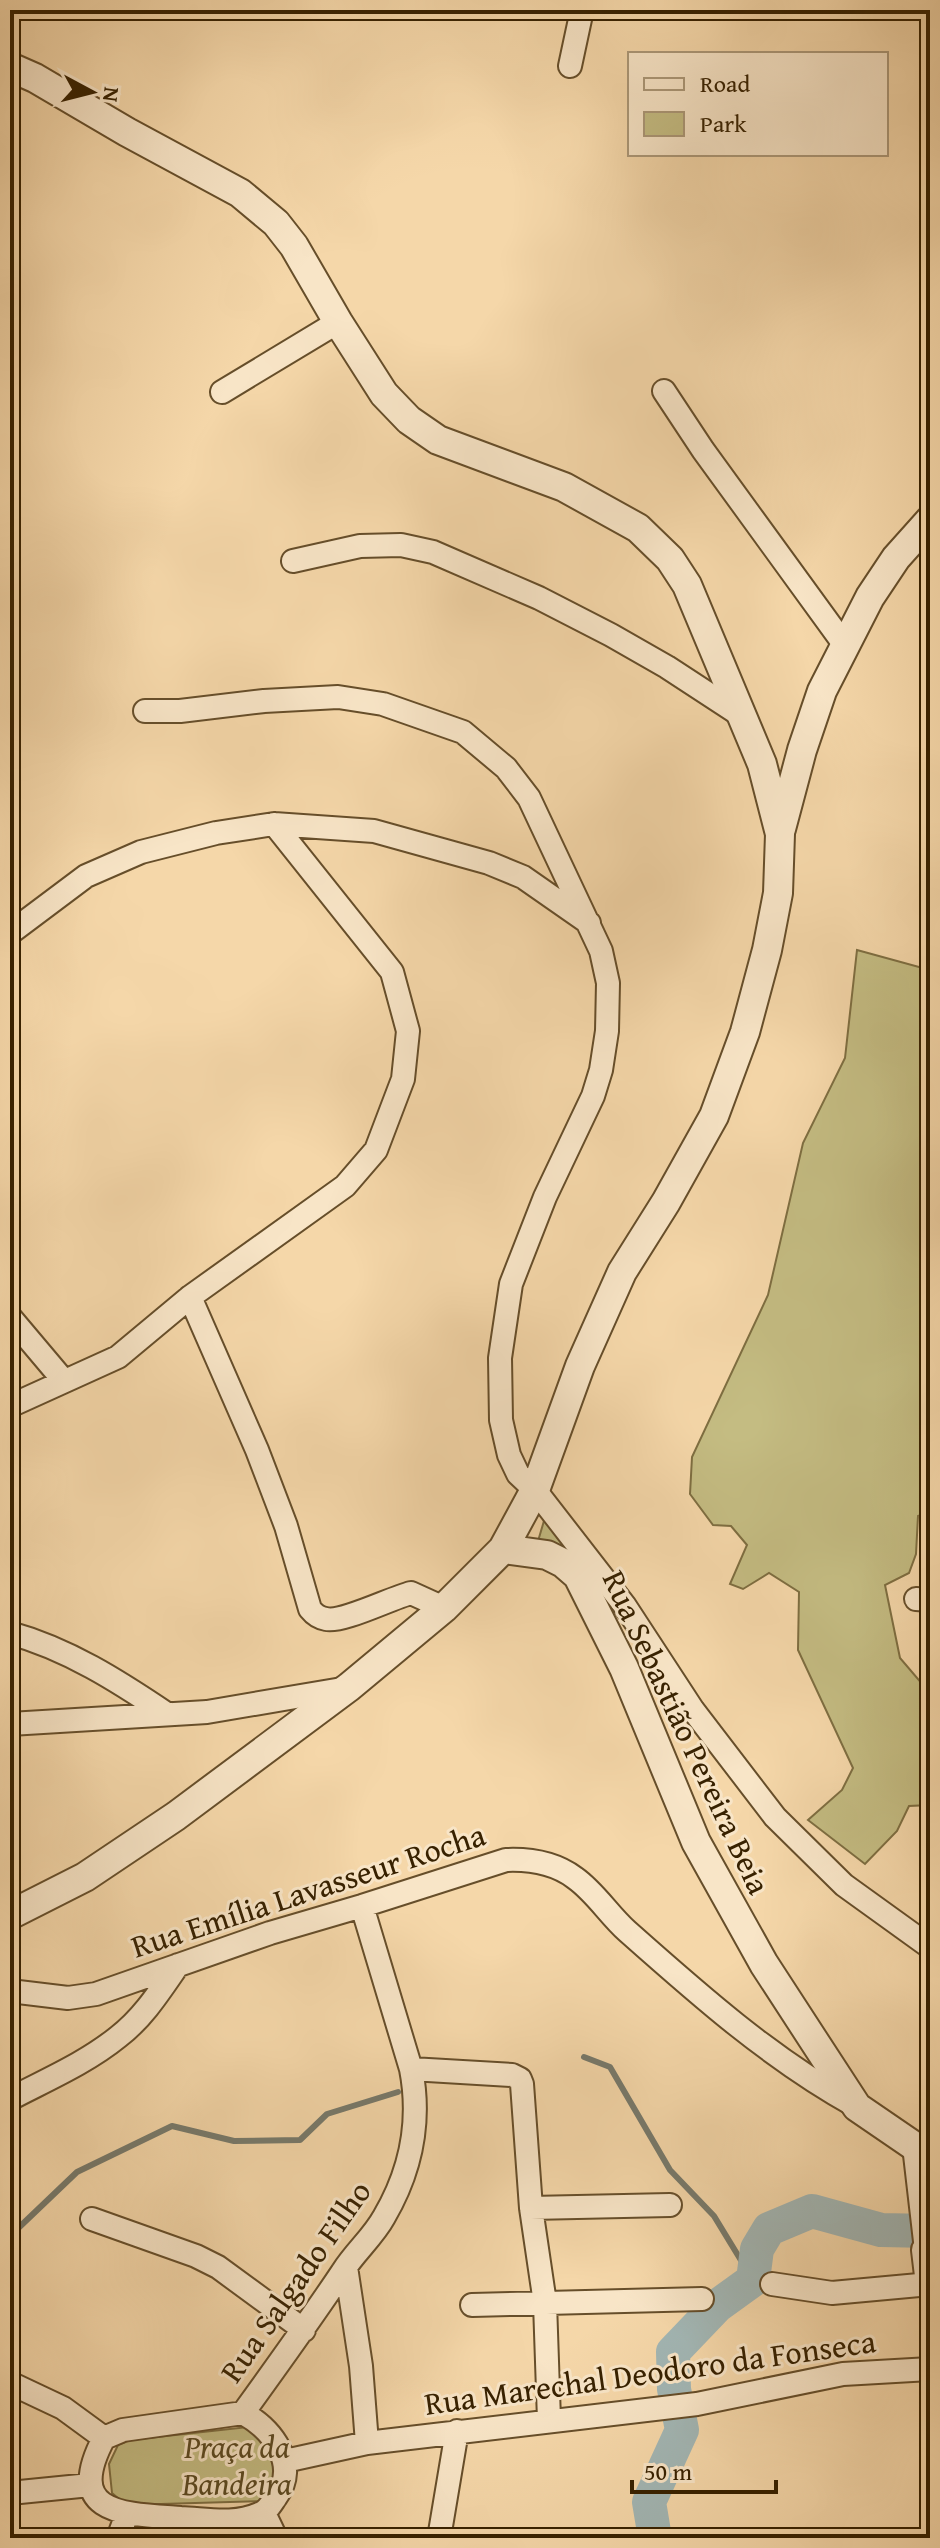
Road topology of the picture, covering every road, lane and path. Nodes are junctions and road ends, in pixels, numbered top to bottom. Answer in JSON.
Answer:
{"nodes":[{"id":1,"x":582,"y":10,"type":"edge"},
{"id":2,"x":570,"y":66,"type":"dead end"},
{"id":3,"x":10,"y":67,"type":"edge"},
{"id":4,"x":338,"y":322,"type":"junction"},
{"id":5,"x":664,"y":391,"type":"dead end"},
{"id":6,"x":222,"y":392,"type":"dead end"},
{"id":7,"x":930,"y":520,"type":"edge"},
{"id":8,"x":293,"y":561,"type":"dead end"},
{"id":9,"x":844,"y":644,"type":"junction"},
{"id":10,"x":145,"y":711,"type":"dead end"},
{"id":11,"x":742,"y":716,"type":"junction"},
{"id":12,"x":274,"y":824,"type":"junction"},
{"id":13,"x":780,"y":834,"type":"junction"},
{"id":14,"x":590,"y":924,"type":"junction"},
{"id":15,"x":10,"y":933,"type":"edge"},
{"id":16,"x":190,"y":1297,"type":"junction"},
{"id":17,"x":10,"y":1317,"type":"edge"},
{"id":18,"x":64,"y":1381,"type":"junction"},
{"id":19,"x":10,"y":1406,"type":"edge"},
{"id":20,"x":535,"y":1490,"type":"junction"},
{"id":21,"x":503,"y":1549,"type":"junction"},
{"id":22,"x":444,"y":1608,"type":"junction"},
{"id":23,"x":10,"y":1633,"type":"edge"},
{"id":24,"x":349,"y":1687,"type":"junction"},
{"id":25,"x":167,"y":1714,"type":"junction"},
{"id":26,"x":10,"y":1724,"type":"edge"},
{"id":27,"x":362,"y":1906,"type":"junction"},
{"id":28,"x":10,"y":1915,"type":"edge"},
{"id":29,"x":930,"y":1947,"type":"edge"},
{"id":30,"x":178,"y":1964,"type":"junction"},
{"id":31,"x":10,"y":1991,"type":"edge"},
{"id":32,"x":411,"y":2069,"type":"junction"},
{"id":33,"x":10,"y":2099,"type":"edge"},
{"id":34,"x":857,"y":2107,"type":"junction"},
{"id":35,"x":922,"y":2148,"type":"edge"},
{"id":36,"x":670,"y":2205,"type":"dead end"},
{"id":37,"x":531,"y":2208,"type":"junction"},
{"id":38,"x":92,"y":2219,"type":"dead end"},
{"id":39,"x":926,"y":2250,"type":"joint"},
{"id":40,"x":346,"y":2267,"type":"junction"},
{"id":41,"x":772,"y":2284,"type":"dead end"},
{"id":42,"x":930,"y":2284,"type":"edge"},
{"id":43,"x":702,"y":2299,"type":"dead end"},
{"id":44,"x":545,"y":2303,"type":"junction"},
{"id":45,"x":472,"y":2305,"type":"dead end"},
{"id":46,"x":304,"y":2330,"type":"junction"},
{"id":47,"x":930,"y":2369,"type":"edge"},
{"id":48,"x":10,"y":2383,"type":"edge"},
{"id":49,"x":243,"y":2413,"type":"junction"},
{"id":50,"x":549,"y":2420,"type":"junction"},
{"id":51,"x":457,"y":2431,"type":"junction"},
{"id":52,"x":104,"y":2438,"type":"junction"},
{"id":53,"x":367,"y":2443,"type":"junction"},
{"id":54,"x":285,"y":2461,"type":"junction"},
{"id":55,"x":90,"y":2485,"type":"junction"},
{"id":56,"x":10,"y":2493,"type":"edge"},
{"id":57,"x":264,"y":2513,"type":"junction"},
{"id":58,"x":127,"y":2514,"type":"junction"},
{"id":59,"x":118,"y":2538,"type":"edge"},
{"id":60,"x":276,"y":2538,"type":"edge"},
{"id":61,"x":439,"y":2538,"type":"edge"}],
"edges":[{"from":1,"to":2,"type":"street"},
{"from":3,"to":4,"type":"street"},
{"from":4,"to":6,"type":"street"},
{"from":4,"to":11,"type":"street"},
{"from":5,"to":9,"type":"street"},
{"from":7,"to":9,"type":"street"},
{"from":8,"to":11,"type":"street"},
{"from":9,"to":13,"type":"street"},
{"from":10,"to":14,"type":"street"},
{"from":11,"to":13,"type":"street"},
{"from":12,"to":14,"type":"street"},
{"from":12,"to":15,"type":"street"},
{"from":12,"to":16,"type":"street"},
{"from":13,"to":20,"type":"street"},
{"from":14,"to":20,"type":"street"},
{"from":16,"to":18,"type":"street"},
{"from":16,"to":22,"type":"street"},
{"from":17,"to":18,"type":"street"},
{"from":18,"to":19,"type":"street"},
{"from":20,"to":21,"type":"street"},
{"from":20,"to":29,"type":"street"},
{"from":21,"to":22,"type":"street"},
{"from":21,"to":34,"type":"street","name":"Rua Sebastião Pereira Beia"},
{"from":22,"to":24,"type":"street"},
{"from":23,"to":25,"type":"street"},
{"from":24,"to":25,"type":"street"},
{"from":24,"to":28,"type":"street"},
{"from":25,"to":26,"type":"street"},
{"from":27,"to":30,"type":"street","name":"Rua Emília Lavasseur Rocha"},
{"from":27,"to":32,"type":"street","name":"Rua Salgado Filho"},
{"from":27,"to":34,"type":"street","name":"Rua Emília Lavasseur Rocha"},
{"from":30,"to":31,"type":"street","name":"Rua Emília Lavasseur Rocha"},
{"from":30,"to":33,"type":"street"},
{"from":32,"to":37,"type":"street"},
{"from":32,"to":40,"type":"street","name":"Rua Salgado Filho"},
{"from":34,"to":35,"type":"street","name":"Rua Emília Lavasseur Rocha"},
{"from":35,"to":39,"type":"street"},
{"from":36,"to":37,"type":"street"},
{"from":37,"to":44,"type":"street"},
{"from":38,"to":46,"type":"street"},
{"from":39,"to":42,"type":"street"},
{"from":40,"to":46,"type":"street","name":"Rua Salgado Filho"},
{"from":40,"to":53,"type":"street"},
{"from":41,"to":42,"type":"street"},
{"from":43,"to":44,"type":"street"},
{"from":44,"to":45,"type":"street"},
{"from":44,"to":50,"type":"street"},
{"from":46,"to":49,"type":"street","name":"Rua Salgado Filho"},
{"from":47,"to":50,"type":"street","name":"Rua Marechal Deodoro da Fonseca"},
{"from":48,"to":52,"type":"street"},
{"from":49,"to":52,"type":"street"},
{"from":49,"to":54,"type":"street"},
{"from":50,"to":51,"type":"street","name":"Rua Marechal Deodoro da Fonseca"},
{"from":51,"to":53,"type":"street","name":"Rua Marechal Deodoro da Fonseca"},
{"from":51,"to":61,"type":"street"},
{"from":52,"to":55,"type":"street"},
{"from":53,"to":54,"type":"street","name":"Rua Marechal Deodoro da Fonseca"},
{"from":54,"to":57,"type":"street"},
{"from":55,"to":56,"type":"street"},
{"from":55,"to":58,"type":"street"},
{"from":57,"to":58,"type":"street"},
{"from":57,"to":60,"type":"street"},
{"from":58,"to":59,"type":"street"}]}
